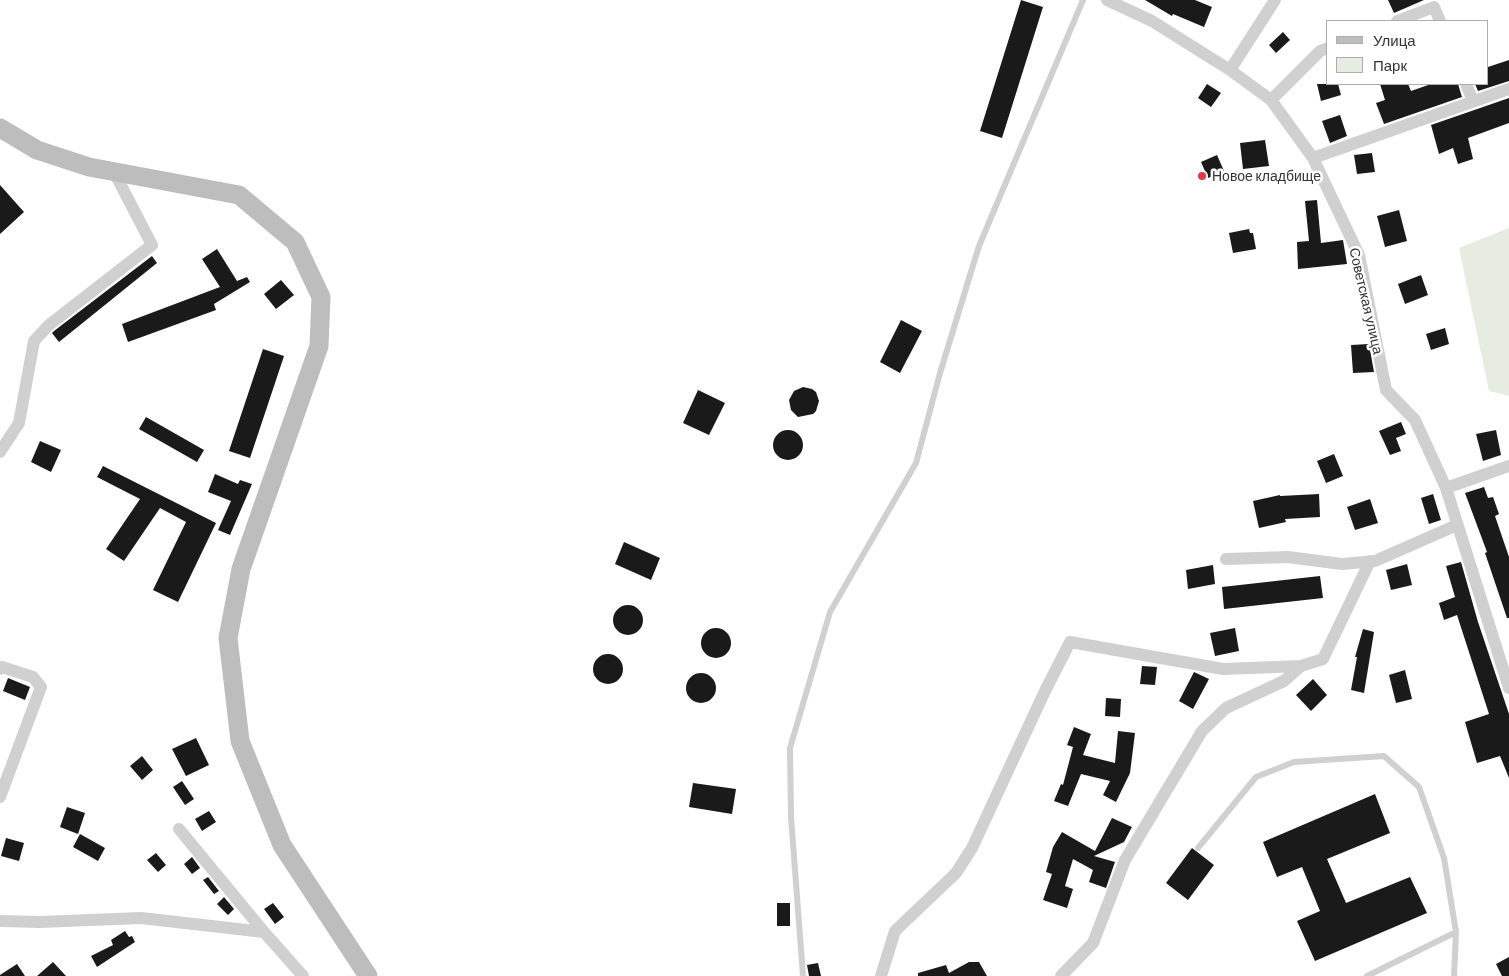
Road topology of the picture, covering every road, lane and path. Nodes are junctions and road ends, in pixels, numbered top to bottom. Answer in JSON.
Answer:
{"nodes":[{"id":1,"x":1084,"y":0,"type":"edge"},
{"id":2,"x":1107,"y":0,"type":"edge"},
{"id":3,"x":1275,"y":0,"type":"edge"},
{"id":4,"x":1400,"y":20,"type":"edge"},
{"id":5,"x":1440,"y":20,"type":"edge"},
{"id":6,"x":1326,"y":49,"type":"edge"},
{"id":7,"x":1230,"y":70,"type":"junction"},
{"id":8,"x":1466,"y":85,"type":"edge"},
{"id":9,"x":1509,"y":89,"type":"edge"},
{"id":10,"x":1271,"y":100,"type":"junction"},
{"id":11,"x":1473,"y":101,"type":"junction"},
{"id":12,"x":0,"y":128,"type":"edge"},
{"id":13,"x":1313,"y":158,"type":"junction"},
{"id":14,"x":114,"y":172,"type":"junction"},
{"id":15,"x":0,"y":452,"type":"edge"},
{"id":16,"x":1509,"y":466,"type":"edge"},
{"id":17,"x":1446,"y":488,"type":"junction"},
{"id":18,"x":1457,"y":525,"type":"junction"},
{"id":19,"x":1226,"y":559,"type":"dead end"},
{"id":20,"x":1370,"y":562,"type":"junction"},
{"id":21,"x":1301,"y":666,"type":"junction"},
{"id":22,"x":0,"y":669,"type":"edge"},
{"id":23,"x":1509,"y":688,"type":"edge"},
{"id":24,"x":0,"y":797,"type":"edge"},
{"id":25,"x":179,"y":829,"type":"dead end"},
{"id":26,"x":1198,"y":848,"type":"dead end"},
{"id":27,"x":0,"y":922,"type":"edge"},
{"id":28,"x":264,"y":932,"type":"junction"},
{"id":29,"x":1456,"y":932,"type":"junction"},
{"id":30,"x":303,"y":976,"type":"edge"},
{"id":31,"x":368,"y":976,"type":"edge"},
{"id":32,"x":803,"y":976,"type":"edge"},
{"id":33,"x":881,"y":976,"type":"edge"},
{"id":34,"x":1061,"y":976,"type":"edge"},
{"id":35,"x":1367,"y":976,"type":"edge"},
{"id":36,"x":1454,"y":976,"type":"edge"}],
"edges":[{"from":1,"to":32,"type":"lane"},
{"from":2,"to":7,"type":"street","name":"Советская улица"},
{"from":3,"to":7,"type":"street"},
{"from":4,"to":5,"type":"street"},
{"from":6,"to":10,"type":"street"},
{"from":7,"to":10,"type":"street","name":"Советская улица"},
{"from":8,"to":11,"type":"street"},
{"from":9,"to":11,"type":"street"},
{"from":10,"to":13,"type":"street","name":"Советская улица"},
{"from":11,"to":13,"type":"street"},
{"from":12,"to":14,"type":"main road"},
{"from":13,"to":17,"type":"street","name":"Советская улица"},
{"from":14,"to":15,"type":"street"},
{"from":14,"to":31,"type":"main road"},
{"from":16,"to":17,"type":"street"},
{"from":17,"to":18,"type":"street","name":"Советская улица"},
{"from":18,"to":20,"type":"street"},
{"from":18,"to":23,"type":"street","name":"Советская улица"},
{"from":19,"to":20,"type":"street"},
{"from":20,"to":21,"type":"street"},
{"from":21,"to":33,"type":"street"},
{"from":21,"to":34,"type":"street"},
{"from":22,"to":24,"type":"street"},
{"from":25,"to":28,"type":"street"},
{"from":26,"to":29,"type":"lane"},
{"from":27,"to":28,"type":"street"},
{"from":28,"to":30,"type":"street"},
{"from":29,"to":35,"type":"lane"},
{"from":29,"to":36,"type":"lane"}]}
